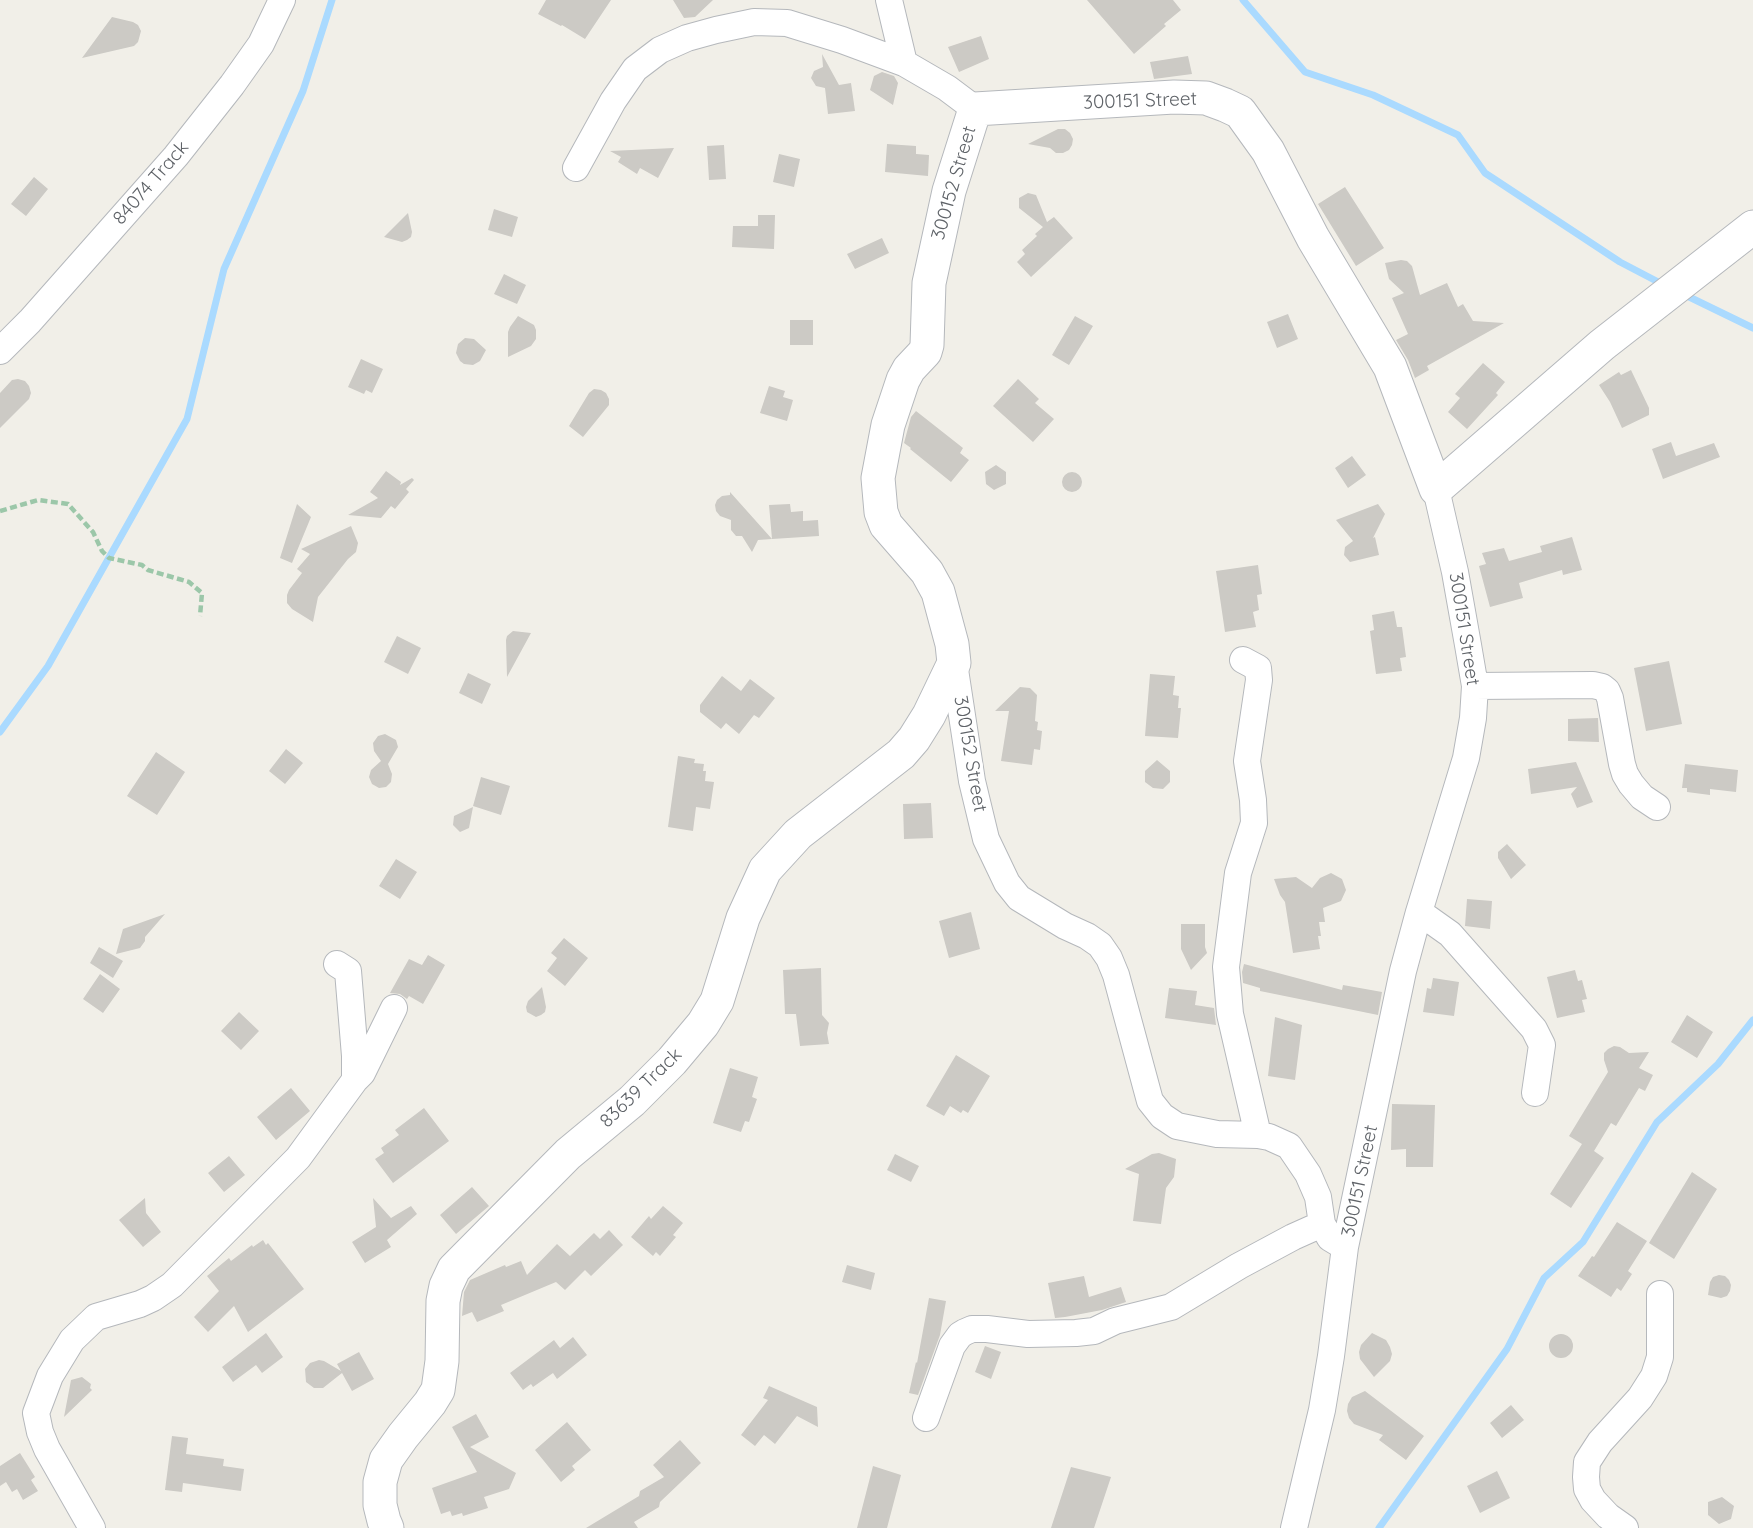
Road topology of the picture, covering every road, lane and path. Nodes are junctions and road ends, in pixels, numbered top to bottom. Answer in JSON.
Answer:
{"nodes":[{"id":1,"x":282,"y":0,"type":"edge"},
{"id":2,"x":889,"y":0,"type":"edge"},
{"id":3,"x":904,"y":63,"type":"junction"},
{"id":4,"x":975,"y":109,"type":"junction"},
{"id":5,"x":576,"y":168,"type":"dead end"},
{"id":6,"x":1753,"y":228,"type":"edge"},
{"id":7,"x":0,"y":351,"type":"edge"},
{"id":8,"x":1436,"y":489,"type":"junction"},
{"id":9,"x":0,"y":511,"type":"edge"},
{"id":10,"x":200,"y":616,"type":"dead end"},
{"id":11,"x":1243,"y":660,"type":"dead end"},
{"id":12,"x":954,"y":663,"type":"junction"},
{"id":13,"x":1475,"y":686,"type":"junction"},
{"id":14,"x":1657,"y":807,"type":"dead end"},
{"id":15,"x":1419,"y":912,"type":"junction"},
{"id":16,"x":337,"y":964,"type":"dead end"},
{"id":17,"x":394,"y":1008,"type":"dead end"},
{"id":18,"x":355,"y":1080,"type":"junction"},
{"id":19,"x":1535,"y":1093,"type":"dead end"},
{"id":20,"x":1258,"y":1135,"type":"junction"},
{"id":21,"x":1322,"y":1224,"type":"junction"},
{"id":22,"x":1345,"y":1247,"type":"junction"},
{"id":23,"x":1660,"y":1294,"type":"dead end"},
{"id":24,"x":926,"y":1418,"type":"dead end"},
{"id":25,"x":92,"y":1528,"type":"edge"},
{"id":26,"x":387,"y":1528,"type":"edge"},
{"id":27,"x":1294,"y":1528,"type":"edge"},
{"id":28,"x":1625,"y":1528,"type":"edge"}],
"edges":[{"from":1,"to":7,"type":"street","name":"84074 Track"},
{"from":2,"to":3,"type":"street"},
{"from":3,"to":4,"type":"street"},
{"from":3,"to":5,"type":"street"},
{"from":4,"to":8,"type":"street","name":"300151 Street"},
{"from":4,"to":12,"type":"street","name":"300152 Street"},
{"from":6,"to":8,"type":"street"},
{"from":8,"to":13,"type":"street","name":"300151 Street"},
{"from":9,"to":10,"type":"path"},
{"from":11,"to":20,"type":"street"},
{"from":12,"to":20,"type":"street","name":"300152 Street"},
{"from":12,"to":26,"type":"street","name":"83639 Track"},
{"from":13,"to":14,"type":"street"},
{"from":13,"to":15,"type":"street","name":"300151 Street"},
{"from":15,"to":19,"type":"street"},
{"from":15,"to":22,"type":"street","name":"300151 Street"},
{"from":16,"to":18,"type":"street"},
{"from":17,"to":18,"type":"street"},
{"from":18,"to":25,"type":"street"},
{"from":20,"to":21,"type":"street","name":"300152 Street"},
{"from":21,"to":22,"type":"street"},
{"from":21,"to":24,"type":"street"},
{"from":22,"to":27,"type":"street","name":"300151 Street"},
{"from":23,"to":28,"type":"street"}]}
